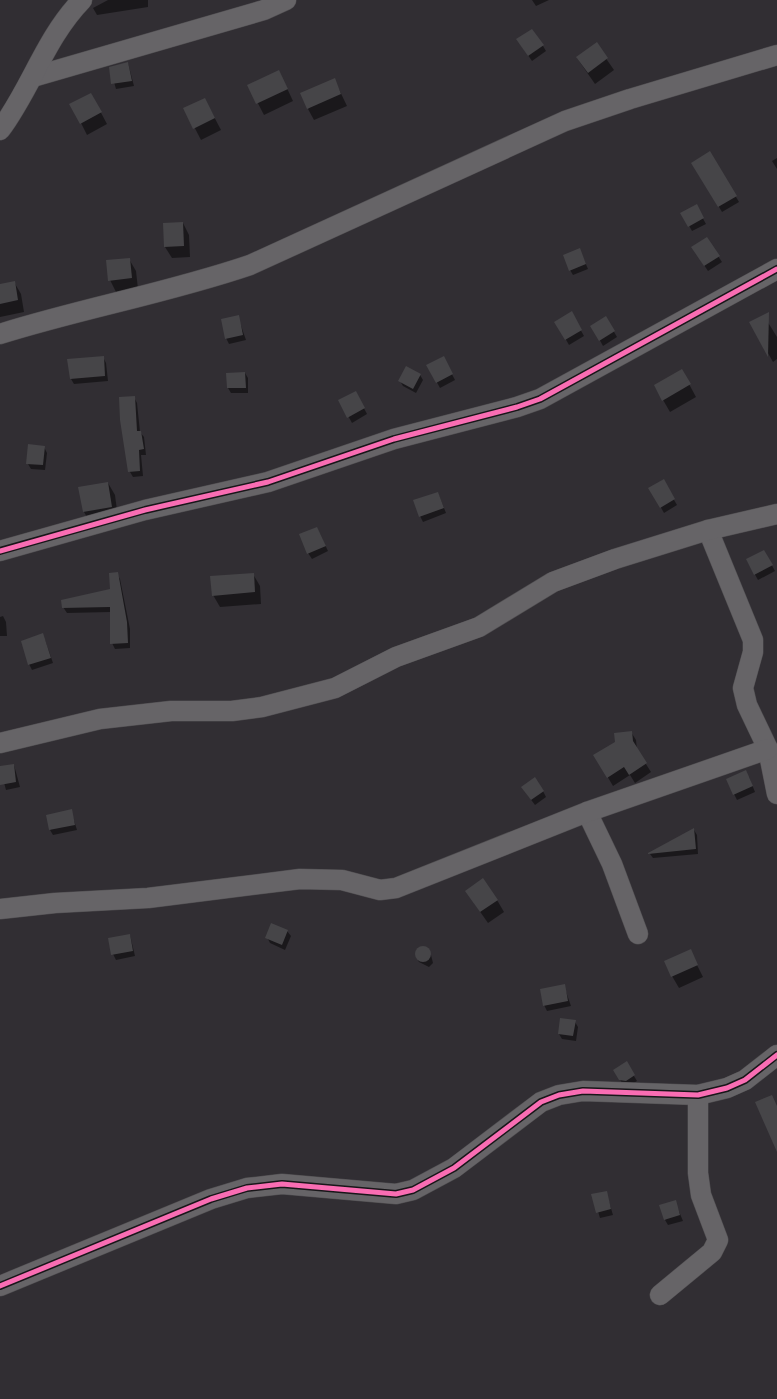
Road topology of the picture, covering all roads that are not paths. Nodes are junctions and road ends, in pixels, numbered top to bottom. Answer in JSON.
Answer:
{"nodes":[{"id":1,"x":82,"y":0,"type":"edge"},
{"id":2,"x":286,"y":0,"type":"edge"},
{"id":3,"x":777,"y":55,"type":"edge"},
{"id":4,"x":33,"y":77,"type":"junction"},
{"id":5,"x":0,"y":130,"type":"edge"},
{"id":6,"x":777,"y":269,"type":"edge"},
{"id":7,"x":0,"y":334,"type":"edge"},
{"id":8,"x":777,"y":514,"type":"edge"},
{"id":9,"x":708,"y":530,"type":"junction"},
{"id":10,"x":0,"y":551,"type":"edge"},
{"id":11,"x":0,"y":743,"type":"edge"},
{"id":12,"x":768,"y":749,"type":"junction"},
{"id":13,"x":777,"y":794,"type":"edge"},
{"id":14,"x":587,"y":812,"type":"junction"},
{"id":15,"x":0,"y":909,"type":"edge"},
{"id":16,"x":638,"y":934,"type":"dead end"},
{"id":17,"x":777,"y":1055,"type":"edge"},
{"id":18,"x":698,"y":1095,"type":"junction"},
{"id":19,"x":0,"y":1286,"type":"edge"},
{"id":20,"x":660,"y":1294,"type":"dead end"}],
"edges":[{"from":1,"to":4,"type":"street"},
{"from":2,"to":4,"type":"street"},
{"from":3,"to":7,"type":"street"},
{"from":4,"to":5,"type":"street"},
{"from":6,"to":10,"type":"street"},
{"from":8,"to":9,"type":"street"},
{"from":9,"to":11,"type":"street"},
{"from":9,"to":12,"type":"street"},
{"from":12,"to":13,"type":"street"},
{"from":12,"to":14,"type":"street"},
{"from":14,"to":15,"type":"street"},
{"from":14,"to":16,"type":"street"},
{"from":17,"to":18,"type":"street"},
{"from":18,"to":19,"type":"street"},
{"from":18,"to":20,"type":"street"}]}
